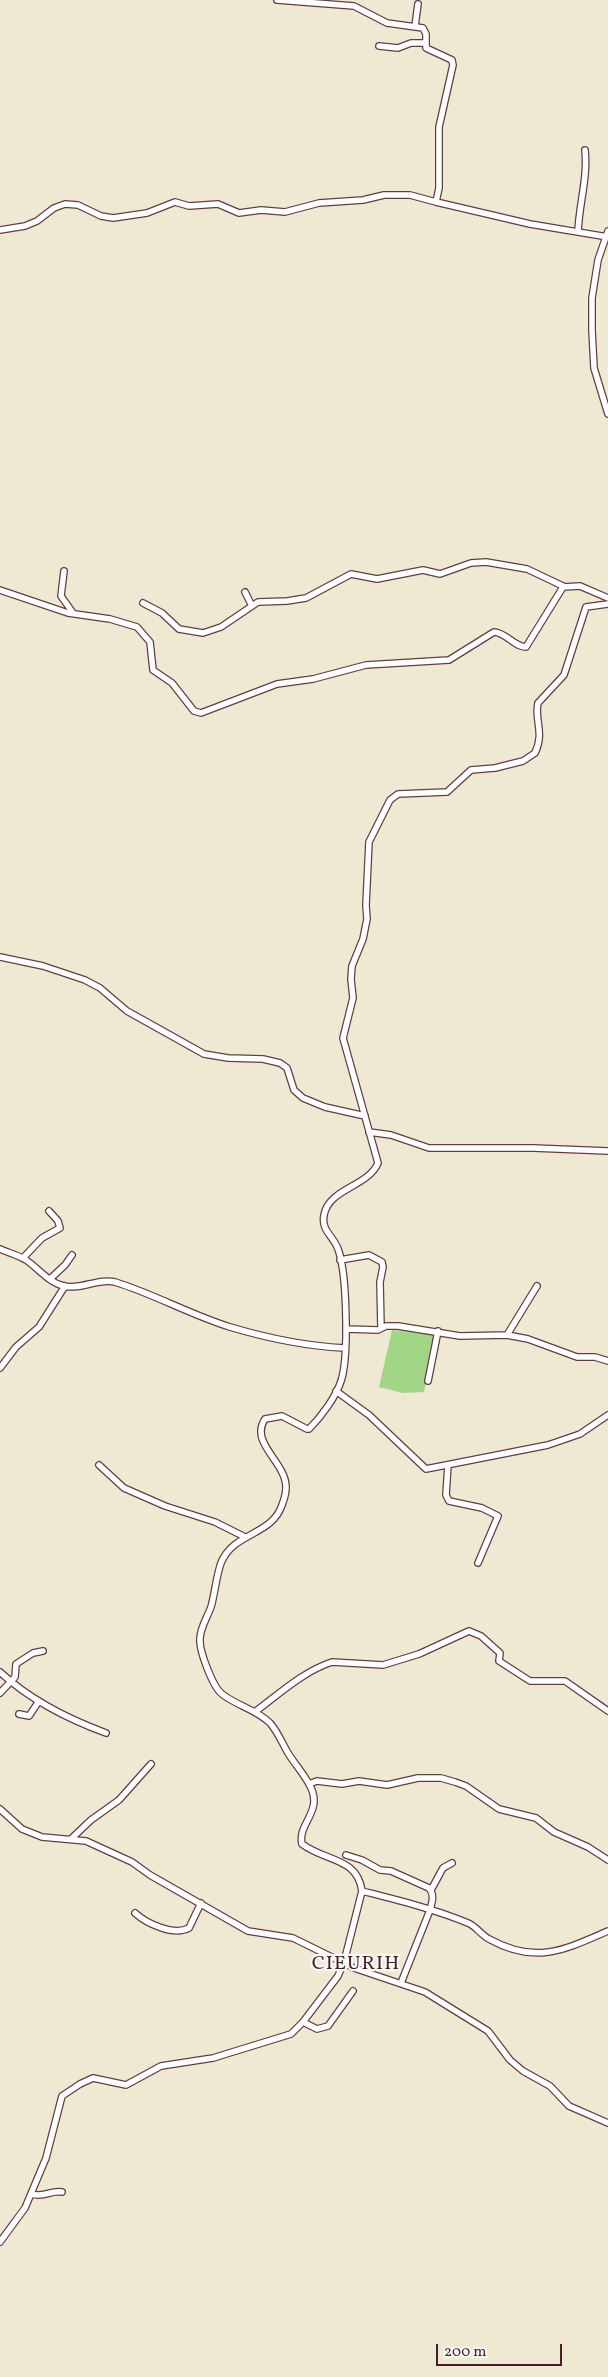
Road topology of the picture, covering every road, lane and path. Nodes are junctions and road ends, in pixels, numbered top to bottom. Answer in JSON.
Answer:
{"nodes":[{"id":1,"x":277,"y":0,"type":"edge"},
{"id":2,"x":418,"y":4,"type":"dead end"},
{"id":3,"x":415,"y":26,"type":"junction"},
{"id":4,"x":426,"y":44,"type":"junction"},
{"id":5,"x":379,"y":46,"type":"dead end"},
{"id":6,"x":585,"y":150,"type":"dead end"},
{"id":7,"x":436,"y":202,"type":"junction"},
{"id":8,"x":0,"y":230,"type":"edge"},
{"id":9,"x":578,"y":232,"type":"junction"},
{"id":10,"x":608,"y":235,"type":"edge"},
{"id":11,"x":608,"y":414,"type":"edge"},
{"id":12,"x":64,"y":570,"type":"dead end"},
{"id":13,"x":566,"y":588,"type":"junction"},
{"id":14,"x":0,"y":590,"type":"edge"},
{"id":15,"x":245,"y":592,"type":"dead end"},
{"id":16,"x":608,"y":598,"type":"edge"},
{"id":17,"x":143,"y":603,"type":"dead end"},
{"id":18,"x":608,"y":604,"type":"edge"},
{"id":19,"x":252,"y":606,"type":"junction"},
{"id":20,"x":74,"y":614,"type":"junction"},
{"id":21,"x":0,"y":957,"type":"edge"},
{"id":22,"x":365,"y":1116,"type":"junction"},
{"id":23,"x":370,"y":1132,"type":"junction"},
{"id":24,"x":608,"y":1151,"type":"edge"},
{"id":25,"x":49,"y":1211,"type":"dead end"},
{"id":26,"x":0,"y":1250,"type":"edge"},
{"id":27,"x":72,"y":1255,"type":"dead end"},
{"id":28,"x":23,"y":1258,"type":"junction"},
{"id":29,"x":340,"y":1260,"type":"junction"},
{"id":30,"x":50,"y":1279,"type":"junction"},
{"id":31,"x":65,"y":1286,"type":"junction"},
{"id":32,"x":537,"y":1286,"type":"dead end"},
{"id":33,"x":381,"y":1328,"type":"junction"},
{"id":34,"x":346,"y":1329,"type":"junction"},
{"id":35,"x":438,"y":1331,"type":"junction"},
{"id":36,"x":507,"y":1335,"type":"junction"},
{"id":37,"x":344,"y":1348,"type":"junction"},
{"id":38,"x":608,"y":1360,"type":"edge"},
{"id":39,"x":0,"y":1368,"type":"edge"},
{"id":40,"x":428,"y":1381,"type":"dead end"},
{"id":41,"x":336,"y":1391,"type":"junction"},
{"id":42,"x":608,"y":1415,"type":"edge"},
{"id":43,"x":99,"y":1465,"type":"dead end"},
{"id":44,"x":448,"y":1465,"type":"junction"},
{"id":45,"x":245,"y":1536,"type":"junction"},
{"id":46,"x":478,"y":1563,"type":"dead end"},
{"id":47,"x":43,"y":1651,"type":"dead end"},
{"id":48,"x":0,"y":1672,"type":"edge"},
{"id":49,"x":10,"y":1681,"type":"junction"},
{"id":50,"x":0,"y":1693,"type":"edge"},
{"id":51,"x":39,"y":1701,"type":"junction"},
{"id":52,"x":608,"y":1711,"type":"edge"},
{"id":53,"x":256,"y":1712,"type":"junction"},
{"id":54,"x":19,"y":1714,"type":"dead end"},
{"id":55,"x":106,"y":1733,"type":"dead end"},
{"id":56,"x":151,"y":1764,"type":"dead end"},
{"id":57,"x":309,"y":1784,"type":"junction"},
{"id":58,"x":0,"y":1809,"type":"edge"},
{"id":59,"x":71,"y":1839,"type":"junction"},
{"id":60,"x":346,"y":1855,"type":"dead end"},
{"id":61,"x":608,"y":1860,"type":"edge"},
{"id":62,"x":452,"y":1863,"type":"dead end"},
{"id":63,"x":431,"y":1890,"type":"junction"},
{"id":64,"x":362,"y":1891,"type":"junction"},
{"id":65,"x":201,"y":1903,"type":"junction"},
{"id":66,"x":430,"y":1910,"type":"junction"},
{"id":67,"x":135,"y":1913,"type":"dead end"},
{"id":68,"x":608,"y":1931,"type":"edge"},
{"id":69,"x":344,"y":1962,"type":"junction"},
{"id":70,"x":401,"y":1983,"type":"junction"},
{"id":71,"x":353,"y":1991,"type":"dead end"},
{"id":72,"x":303,"y":2022,"type":"junction"},
{"id":73,"x":608,"y":2123,"type":"edge"},
{"id":74,"x":62,"y":2192,"type":"dead end"},
{"id":75,"x":31,"y":2194,"type":"junction"},
{"id":76,"x":0,"y":2242,"type":"edge"}],
"edges":[{"from":1,"to":3,"type":"street"},
{"from":2,"to":3,"type":"street"},
{"from":3,"to":4,"type":"street"},
{"from":4,"to":5,"type":"street"},
{"from":4,"to":7,"type":"street"},
{"from":6,"to":9,"type":"street"},
{"from":7,"to":8,"type":"street"},
{"from":7,"to":9,"type":"street"},
{"from":9,"to":10,"type":"street"},
{"from":10,"to":11,"type":"street"},
{"from":12,"to":20,"type":"street"},
{"from":13,"to":16,"type":"street"},
{"from":13,"to":19,"type":"street"},
{"from":13,"to":20,"type":"street"},
{"from":14,"to":20,"type":"street"},
{"from":15,"to":19,"type":"street"},
{"from":17,"to":19,"type":"street"},
{"from":18,"to":22,"type":"street"},
{"from":21,"to":22,"type":"street"},
{"from":22,"to":23,"type":"street"},
{"from":23,"to":24,"type":"street"},
{"from":23,"to":29,"type":"street"},
{"from":25,"to":28,"type":"street"},
{"from":26,"to":28,"type":"street"},
{"from":27,"to":30,"type":"street"},
{"from":28,"to":30,"type":"street"},
{"from":29,"to":33,"type":"street"},
{"from":29,"to":34,"type":"street"},
{"from":30,"to":31,"type":"street"},
{"from":31,"to":37,"type":"street"},
{"from":31,"to":39,"type":"street"},
{"from":32,"to":36,"type":"street"},
{"from":33,"to":34,"type":"street"},
{"from":33,"to":35,"type":"street"},
{"from":34,"to":37,"type":"street"},
{"from":35,"to":36,"type":"street"},
{"from":35,"to":40,"type":"street"},
{"from":36,"to":38,"type":"street"},
{"from":37,"to":41,"type":"street"},
{"from":41,"to":44,"type":"street"},
{"from":41,"to":45,"type":"street"},
{"from":42,"to":44,"type":"street"},
{"from":43,"to":45,"type":"street"},
{"from":44,"to":46,"type":"street"},
{"from":45,"to":53,"type":"street"},
{"from":47,"to":49,"type":"street"},
{"from":48,"to":49,"type":"street"},
{"from":49,"to":50,"type":"street"},
{"from":49,"to":51,"type":"street"},
{"from":51,"to":54,"type":"street"},
{"from":51,"to":55,"type":"street"},
{"from":52,"to":53,"type":"street"},
{"from":53,"to":57,"type":"street"},
{"from":56,"to":59,"type":"street"},
{"from":57,"to":61,"type":"street"},
{"from":57,"to":64,"type":"street"},
{"from":58,"to":59,"type":"street"},
{"from":59,"to":65,"type":"street"},
{"from":60,"to":63,"type":"street"},
{"from":62,"to":63,"type":"street"},
{"from":63,"to":66,"type":"street"},
{"from":64,"to":66,"type":"street"},
{"from":64,"to":69,"type":"street"},
{"from":65,"to":67,"type":"street"},
{"from":65,"to":69,"type":"street"},
{"from":66,"to":68,"type":"street"},
{"from":66,"to":70,"type":"street"},
{"from":69,"to":70,"type":"street"},
{"from":69,"to":72,"type":"street"},
{"from":70,"to":73,"type":"street"},
{"from":71,"to":72,"type":"street"},
{"from":72,"to":75,"type":"street"},
{"from":74,"to":75,"type":"street"},
{"from":75,"to":76,"type":"street"}]}
